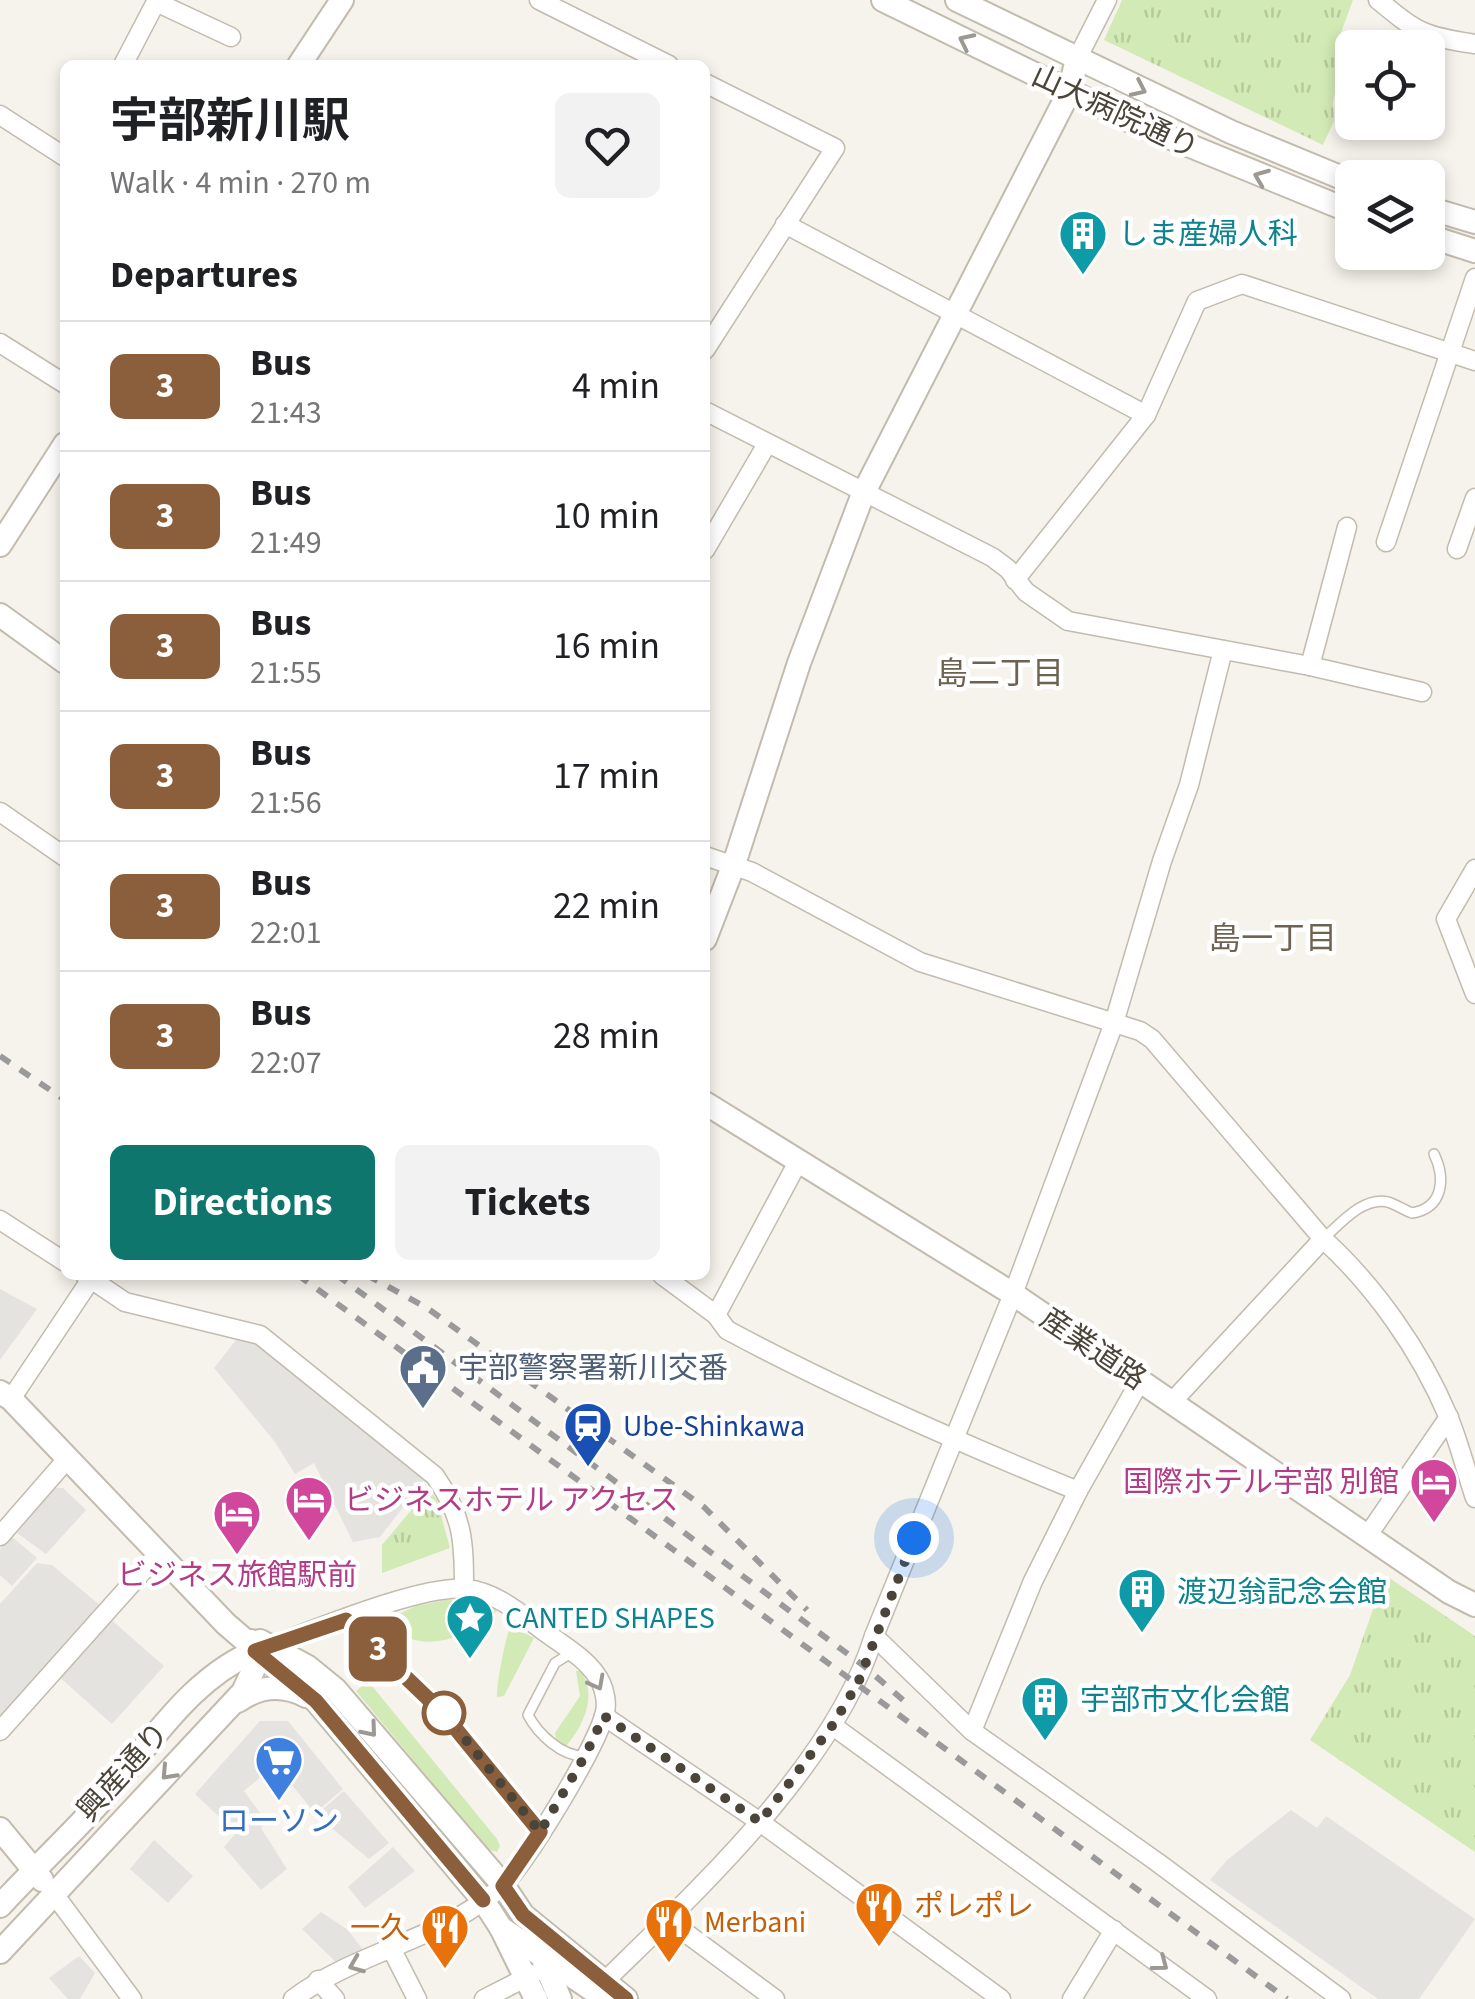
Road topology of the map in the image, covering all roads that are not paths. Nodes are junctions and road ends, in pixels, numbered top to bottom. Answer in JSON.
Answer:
{"nodes":[{"id":1,"x":342,"y":0,"type":"edge"},
{"id":2,"x":538,"y":0,"type":"edge"},
{"id":3,"x":884,"y":0,"type":"edge"},
{"id":4,"x":957,"y":0,"type":"edge"},
{"id":5,"x":1106,"y":0,"type":"edge"},
{"id":6,"x":1378,"y":0,"type":"edge"},
{"id":7,"x":157,"y":1,"type":"edge"},
{"id":8,"x":231,"y":37,"type":"dead end"},
{"id":9,"x":1475,"y":44,"type":"edge"},
{"id":10,"x":1076,"y":59,"type":"junction"},
{"id":11,"x":125,"y":60,"type":"edge"},
{"id":12,"x":302,"y":60,"type":"edge"},
{"id":13,"x":659,"y":60,"type":"edge"},
{"id":14,"x":710,"y":86,"type":"edge"},
{"id":15,"x":1070,"y":92,"type":"junction"},
{"id":16,"x":0,"y":115,"type":"edge"},
{"id":17,"x":60,"y":155,"type":"edge"},
{"id":18,"x":1335,"y":175,"type":"edge"},
{"id":19,"x":1335,"y":205,"type":"edge"},
{"id":20,"x":1445,"y":213,"type":"edge"},
{"id":21,"x":1475,"y":222,"type":"edge"},
{"id":22,"x":785,"y":224,"type":"junction"},
{"id":23,"x":1445,"y":241,"type":"edge"},
{"id":24,"x":1475,"y":251,"type":"edge"},
{"id":25,"x":1475,"y":278,"type":"edge"},
{"id":26,"x":956,"y":315,"type":"junction"},
{"id":27,"x":710,"y":342,"type":"edge"},
{"id":28,"x":0,"y":343,"type":"edge"},
{"id":29,"x":1450,"y":352,"type":"junction"},
{"id":30,"x":1475,"y":361,"type":"edge"},
{"id":31,"x":60,"y":381,"type":"edge"},
{"id":32,"x":710,"y":414,"type":"edge"},
{"id":33,"x":1146,"y":415,"type":"junction"},
{"id":34,"x":767,"y":444,"type":"junction"},
{"id":35,"x":60,"y":452,"type":"edge"},
{"id":36,"x":863,"y":494,"type":"junction"},
{"id":37,"x":1475,"y":498,"type":"edge"},
{"id":38,"x":1347,"y":527,"type":"dead end"},
{"id":39,"x":710,"y":541,"type":"edge"},
{"id":40,"x":1386,"y":542,"type":"dead end"},
{"id":41,"x":0,"y":544,"type":"edge"},
{"id":42,"x":1457,"y":549,"type":"dead end"},
{"id":43,"x":1015,"y":580,"type":"junction"},
{"id":44,"x":0,"y":615,"type":"edge"},
{"id":45,"x":1223,"y":650,"type":"junction"},
{"id":46,"x":60,"y":658,"type":"edge"},
{"id":47,"x":1310,"y":666,"type":"junction"},
{"id":48,"x":1422,"y":692,"type":"dead end"},
{"id":49,"x":0,"y":812,"type":"edge"},
{"id":50,"x":60,"y":854,"type":"edge"},
{"id":51,"x":710,"y":857,"type":"edge"},
{"id":52,"x":734,"y":864,"type":"junction"},
{"id":53,"x":1475,"y":869,"type":"edge"},
{"id":54,"x":710,"y":926,"type":"edge"},
{"id":55,"x":1475,"y":994,"type":"edge"},
{"id":56,"x":1114,"y":1023,"type":"junction"},
{"id":57,"x":710,"y":1105,"type":"edge"},
{"id":58,"x":1434,"y":1154,"type":"dead end"},
{"id":59,"x":799,"y":1160,"type":"junction"},
{"id":60,"x":0,"y":1220,"type":"edge"},
{"id":61,"x":1323,"y":1240,"type":"junction"},
{"id":62,"x":60,"y":1259,"type":"edge"},
{"id":63,"x":86,"y":1280,"type":"edge"},
{"id":64,"x":93,"y":1280,"type":"edge"},
{"id":65,"x":669,"y":1280,"type":"edge"},
{"id":66,"x":1012,"y":1294,"type":"junction"},
{"id":67,"x":716,"y":1315,"type":"junction"},
{"id":68,"x":1140,"y":1381,"type":"junction"},
{"id":69,"x":3,"y":1395,"type":"edge"},
{"id":70,"x":1171,"y":1403,"type":"junction"},
{"id":71,"x":1449,"y":1417,"type":"junction"},
{"id":72,"x":954,"y":1440,"type":"junction"},
{"id":73,"x":68,"y":1458,"type":"junction"},
{"id":74,"x":1078,"y":1491,"type":"junction"},
{"id":75,"x":1475,"y":1498,"type":"edge"},
{"id":76,"x":1368,"y":1535,"type":"junction"},
{"id":77,"x":0,"y":1536,"type":"edge"},
{"id":78,"x":159,"y":1553,"type":"junction"},
{"id":79,"x":464,"y":1588,"type":"junction"},
{"id":80,"x":1475,"y":1605,"type":"edge"},
{"id":81,"x":346,"y":1620,"type":"junction"},
{"id":82,"x":319,"y":1629,"type":"junction"},
{"id":83,"x":874,"y":1636,"type":"junction"},
{"id":84,"x":249,"y":1639,"type":"junction"},
{"id":85,"x":573,"y":1653,"type":"junction"},
{"id":86,"x":302,"y":1664,"type":"junction"},
{"id":87,"x":208,"y":1678,"type":"junction"},
{"id":88,"x":235,"y":1702,"type":"junction"},
{"id":89,"x":317,"y":1702,"type":"junction"},
{"id":90,"x":604,"y":1716,"type":"junction"},
{"id":91,"x":832,"y":1726,"type":"junction"},
{"id":92,"x":0,"y":1731,"type":"edge"},
{"id":93,"x":972,"y":1731,"type":"junction"},
{"id":94,"x":585,"y":1756,"type":"junction"},
{"id":95,"x":760,"y":1822,"type":"junction"},
{"id":96,"x":0,"y":1829,"type":"edge"},
{"id":97,"x":540,"y":1832,"type":"junction"},
{"id":98,"x":33,"y":1870,"type":"junction"},
{"id":99,"x":503,"y":1886,"type":"junction"},
{"id":100,"x":54,"y":1894,"type":"junction"},
{"id":101,"x":483,"y":1900,"type":"junction"},
{"id":102,"x":0,"y":1906,"type":"edge"},
{"id":103,"x":523,"y":1915,"type":"junction"},
{"id":104,"x":667,"y":1919,"type":"junction"},
{"id":105,"x":1114,"y":1930,"type":"junction"},
{"id":106,"x":392,"y":1950,"type":"junction"},
{"id":107,"x":0,"y":1952,"type":"edge"},
{"id":108,"x":538,"y":1975,"type":"edge"},
{"id":109,"x":318,"y":1980,"type":"junction"},
{"id":110,"x":606,"y":1990,"type":"edge"},
{"id":111,"x":132,"y":1999,"type":"edge"},
{"id":112,"x":293,"y":1999,"type":"edge"},
{"id":113,"x":335,"y":1999,"type":"edge"},
{"id":114,"x":417,"y":1999,"type":"edge"},
{"id":115,"x":484,"y":1999,"type":"edge"},
{"id":116,"x":560,"y":1999,"type":"edge"},
{"id":117,"x":626,"y":1999,"type":"edge"},
{"id":118,"x":775,"y":1999,"type":"edge"},
{"id":119,"x":1001,"y":1999,"type":"edge"},
{"id":120,"x":1072,"y":1999,"type":"edge"},
{"id":121,"x":1207,"y":1999,"type":"edge"},
{"id":122,"x":1341,"y":1999,"type":"edge"}],
"edges":[{"from":1,"to":12,"type":"street"},
{"from":2,"to":13,"type":"street"},
{"from":15,"to":3,"type":"street","name":"山大病院通り","one_way":true},
{"from":4,"to":10,"type":"street","name":"山大病院通り"},
{"from":5,"to":10,"type":"street"},
{"from":6,"to":9,"type":"street"},
{"from":7,"to":8,"type":"street"},
{"from":7,"to":11,"type":"street"},
{"from":10,"to":15,"type":"street"},
{"from":10,"to":18,"type":"street","name":"山大病院通り","one_way":true},
{"from":14,"to":22,"type":"street"},
{"from":19,"to":15,"type":"street","name":"山大病院通り","one_way":true},
{"from":15,"to":26,"type":"street"},
{"from":16,"to":17,"type":"street"},
{"from":20,"to":21,"type":"street"},
{"from":22,"to":26,"type":"street"},
{"from":22,"to":27,"type":"street"},
{"from":23,"to":24,"type":"street"},
{"from":25,"to":29,"type":"street"},
{"from":26,"to":33,"type":"street"},
{"from":26,"to":36,"type":"street"},
{"from":28,"to":31,"type":"street"},
{"from":29,"to":30,"type":"street"},
{"from":29,"to":33,"type":"street"},
{"from":29,"to":40,"type":"street"},
{"from":32,"to":34,"type":"street"},
{"from":33,"to":43,"type":"street"},
{"from":34,"to":36,"type":"street"},
{"from":34,"to":39,"type":"street"},
{"from":35,"to":41,"type":"street"},
{"from":36,"to":43,"type":"street"},
{"from":36,"to":52,"type":"street"},
{"from":37,"to":42,"type":"street"},
{"from":38,"to":47,"type":"street"},
{"from":43,"to":45,"type":"street"},
{"from":44,"to":46,"type":"street"},
{"from":45,"to":47,"type":"street"},
{"from":45,"to":56,"type":"street"},
{"from":47,"to":48,"type":"street"},
{"from":49,"to":50,"type":"street"},
{"from":51,"to":52,"type":"street"},
{"from":52,"to":54,"type":"street"},
{"from":52,"to":56,"type":"street"},
{"from":53,"to":55,"type":"street"},
{"from":56,"to":61,"type":"street"},
{"from":56,"to":66,"type":"street"},
{"from":57,"to":59,"type":"street","name":"産業道路"},
{"from":58,"to":61,"type":"lane"},
{"from":59,"to":66,"type":"street","name":"産業道路"},
{"from":59,"to":67,"type":"street"},
{"from":60,"to":62,"type":"street"},
{"from":61,"to":70,"type":"street"},
{"from":61,"to":71,"type":"street"},
{"from":63,"to":69,"type":"street"},
{"from":64,"to":79,"type":"street"},
{"from":65,"to":67,"type":"street"},
{"from":66,"to":68,"type":"street","name":"産業道路"},
{"from":66,"to":72,"type":"street"},
{"from":67,"to":72,"type":"street"},
{"from":68,"to":70,"type":"street","name":"産業道路"},
{"from":68,"to":74,"type":"street"},
{"from":69,"to":73,"type":"street"},
{"from":70,"to":76,"type":"street","name":"産業道路"},
{"from":71,"to":75,"type":"street"},
{"from":71,"to":76,"type":"street"},
{"from":72,"to":74,"type":"street"},
{"from":72,"to":83,"type":"street"},
{"from":73,"to":77,"type":"street"},
{"from":73,"to":78,"type":"street"},
{"from":74,"to":93,"type":"street"},
{"from":76,"to":80,"type":"street","name":"産業道路"},
{"from":78,"to":84,"type":"street"},
{"from":78,"to":92,"type":"street"},
{"from":79,"to":81,"type":"street"},
{"from":79,"to":85,"type":"street"},
{"from":81,"to":82,"type":"street"},
{"from":81,"to":97,"type":"lane"},
{"from":82,"to":84,"type":"street"},
{"from":82,"to":86,"type":"street"},
{"from":83,"to":91,"type":"street"},
{"from":83,"to":93,"type":"street"},
{"from":84,"to":86,"type":"street"},
{"from":84,"to":87,"type":"street","name":"興産通り"},
{"from":84,"to":87,"type":"street"},
{"from":84,"to":88,"type":"street"},
{"from":84,"to":89,"type":"street"},
{"from":85,"to":90,"type":"street","one_way":true},
{"from":85,"to":94,"type":"lane"},
{"from":86,"to":89,"type":"street"},
{"from":86,"to":99,"type":"street","one_way":true},
{"from":87,"to":98,"type":"street","name":"興産通り"},
{"from":88,"to":89,"type":"street"},
{"from":88,"to":100,"type":"street","name":"興産通り","one_way":true},
{"from":89,"to":101,"type":"street"},
{"from":90,"to":94,"type":"street"},
{"from":90,"to":95,"type":"street"},
{"from":91,"to":95,"type":"street"},
{"from":91,"to":105,"type":"street"},
{"from":93,"to":122,"type":"street"},
{"from":94,"to":97,"type":"street"},
{"from":95,"to":104,"type":"street"},
{"from":95,"to":119,"type":"street"},
{"from":96,"to":98,"type":"street"},
{"from":97,"to":99,"type":"street"},
{"from":98,"to":100,"type":"street"},
{"from":98,"to":102,"type":"street","name":"興産通り"},
{"from":99,"to":101,"type":"street"},
{"from":99,"to":103,"type":"street"},
{"from":100,"to":107,"type":"street","name":"興産通り"},
{"from":100,"to":111,"type":"street"},
{"from":101,"to":106,"type":"street"},
{"from":101,"to":108,"type":"street"},
{"from":103,"to":108,"type":"street"},
{"from":103,"to":110,"type":"street"},
{"from":104,"to":110,"type":"street"},
{"from":104,"to":118,"type":"street"},
{"from":105,"to":120,"type":"street"},
{"from":105,"to":121,"type":"street","one_way":true},
{"from":106,"to":109,"type":"street","one_way":true},
{"from":106,"to":114,"type":"street"},
{"from":108,"to":110,"type":"street"},
{"from":108,"to":115,"type":"street"},
{"from":108,"to":116,"type":"street"},
{"from":109,"to":112,"type":"street"},
{"from":109,"to":113,"type":"street"},
{"from":110,"to":117,"type":"street"}]}
